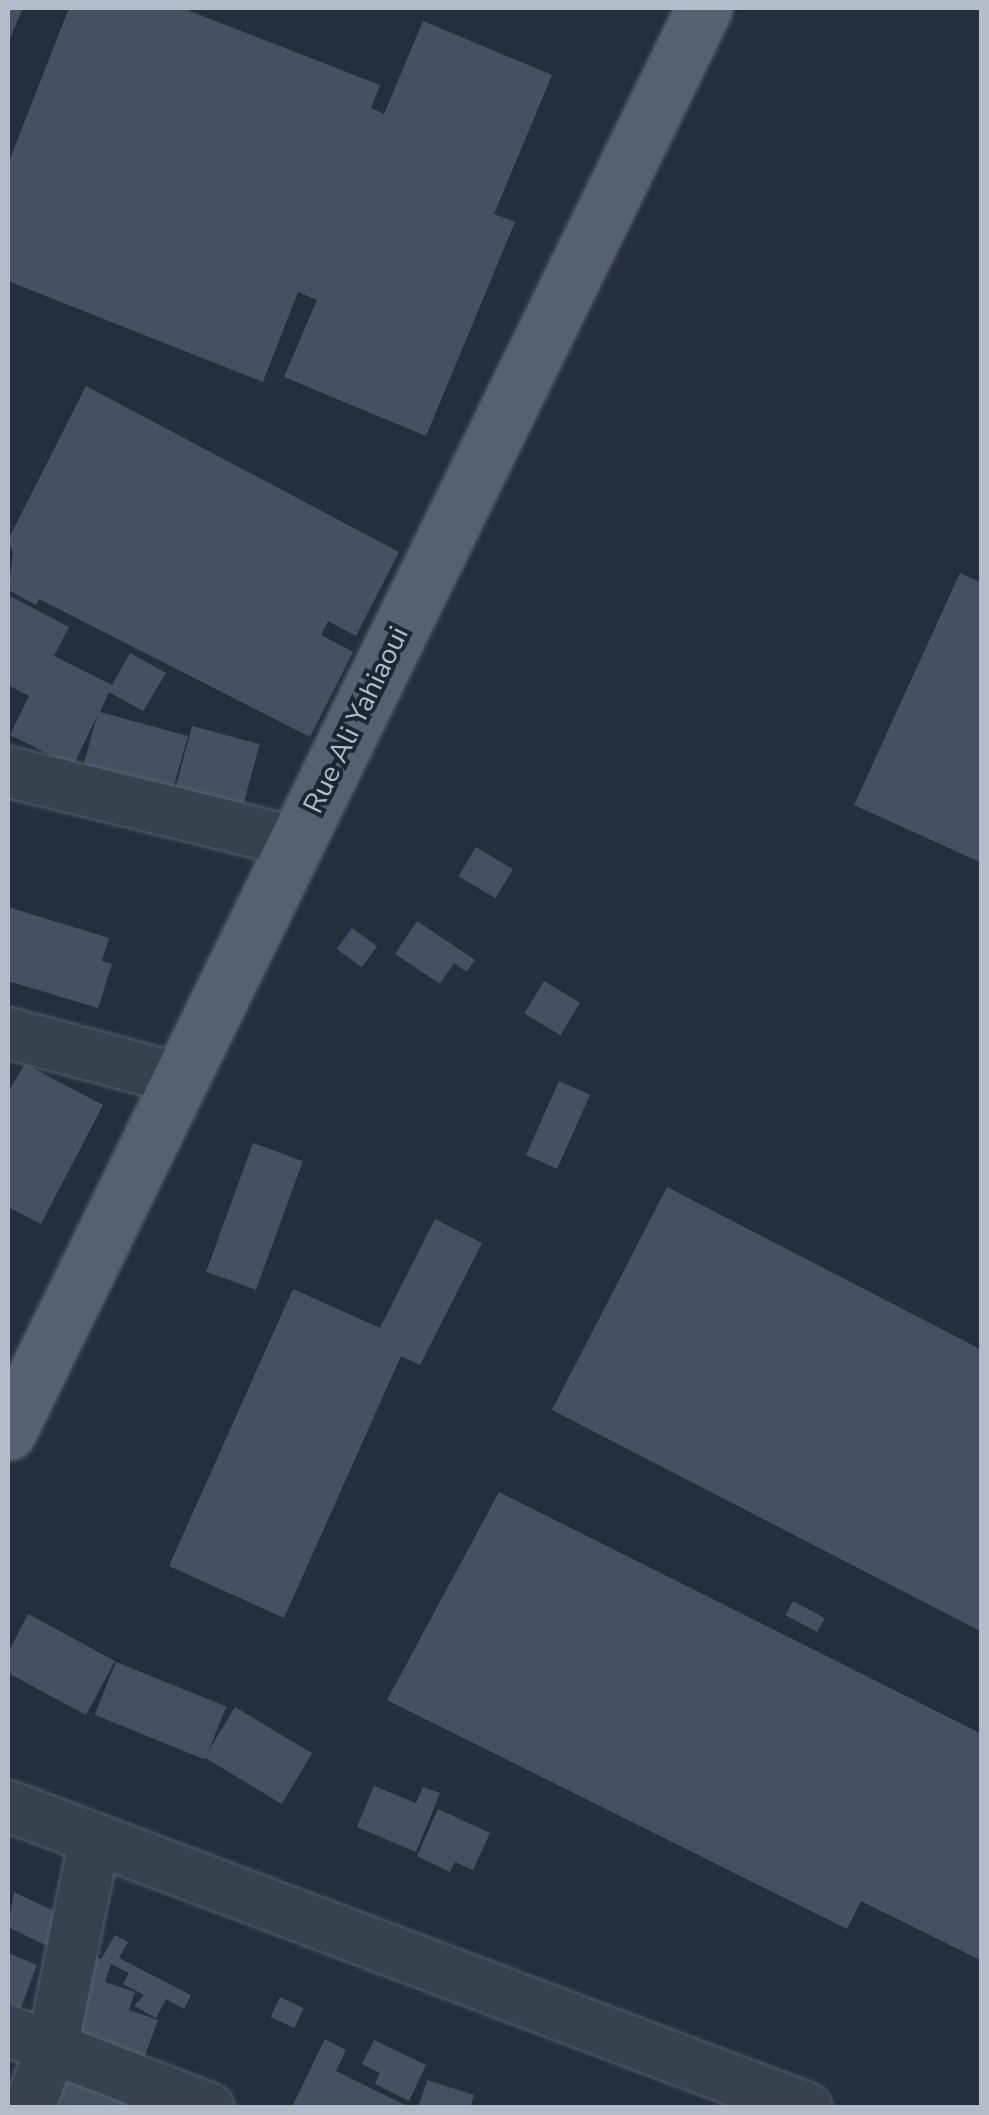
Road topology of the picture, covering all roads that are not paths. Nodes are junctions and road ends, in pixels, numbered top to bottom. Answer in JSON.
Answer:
{"nodes":[{"id":1,"x":704,"y":8,"type":"edge"},
{"id":2,"x":8,"y":772,"type":"edge"},
{"id":3,"x":296,"y":842,"type":"junction"},
{"id":4,"x":8,"y":1034,"type":"edge"},
{"id":5,"x":180,"y":1079,"type":"junction"},
{"id":6,"x":8,"y":1432,"type":"edge"},
{"id":7,"x":8,"y":1806,"type":"edge"},
{"id":8,"x":95,"y":1839,"type":"junction"},
{"id":9,"x":30,"y":2040,"type":"edge"},
{"id":10,"x":29,"y":2108,"type":"edge"},
{"id":11,"x":209,"y":2108,"type":"edge"},
{"id":12,"x":807,"y":2108,"type":"edge"}],
"edges":[{"from":1,"to":3,"type":"main road","name":"Rue Ali Yahiaoui"},
{"from":2,"to":3,"type":"street"},
{"from":3,"to":5,"type":"main road","name":"Rue Ali Yahiaoui"},
{"from":4,"to":5,"type":"street"},
{"from":5,"to":6,"type":"main road","name":"Rue Ali Yahiaoui"},
{"from":7,"to":8,"type":"street"},
{"from":8,"to":9,"type":"street"},
{"from":8,"to":12,"type":"street"},
{"from":9,"to":10,"type":"street"},
{"from":9,"to":11,"type":"street"}]}
